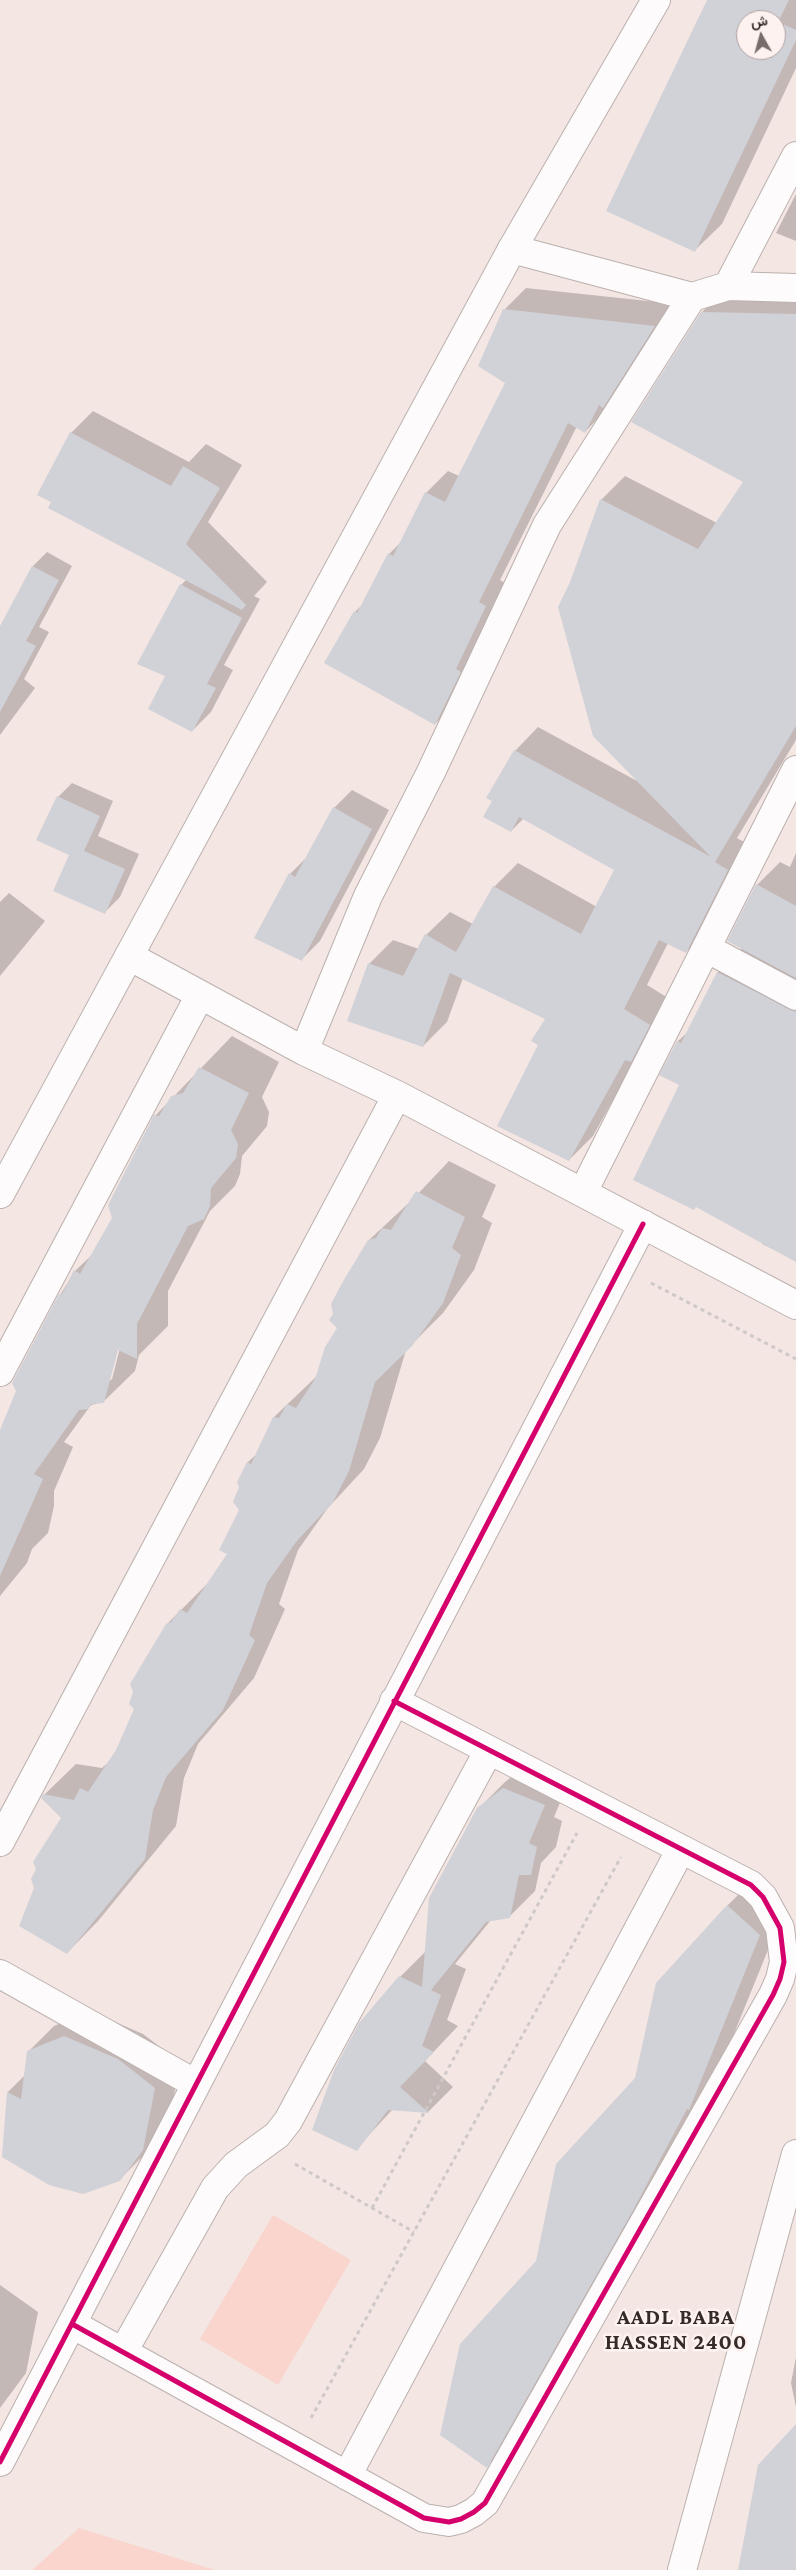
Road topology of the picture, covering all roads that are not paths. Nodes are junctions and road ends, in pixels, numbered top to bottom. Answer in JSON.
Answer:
{"nodes":[{"id":1,"x":656,"y":0,"type":"edge"},
{"id":2,"x":796,"y":156,"type":"edge"},
{"id":3,"x":512,"y":249,"type":"junction"},
{"id":4,"x":728,"y":286,"type":"junction"},
{"id":5,"x":796,"y":288,"type":"edge"},
{"id":6,"x":692,"y":297,"type":"junction"},
{"id":7,"x":796,"y":770,"type":"edge"},
{"id":8,"x":706,"y":948,"type":"junction"},
{"id":9,"x":129,"y":956,"type":"junction"},
{"id":10,"x":200,"y":995,"type":"junction"},
{"id":11,"x":796,"y":996,"type":"edge"},
{"id":12,"x":304,"y":1051,"type":"junction"},
{"id":13,"x":397,"y":1095,"type":"junction"},
{"id":14,"x":583,"y":1192,"type":"junction"},
{"id":15,"x":0,"y":1194,"type":"edge"},
{"id":16,"x":643,"y":1224,"type":"junction"},
{"id":17,"x":796,"y":1305,"type":"edge"},
{"id":18,"x":0,"y":1372,"type":"edge"},
{"id":19,"x":394,"y":1701,"type":"junction"},
{"id":20,"x":489,"y":1750,"type":"junction"},
{"id":21,"x":0,"y":1842,"type":"edge"},
{"id":22,"x":681,"y":1849,"type":"junction"},
{"id":23,"x":0,"y":1974,"type":"edge"},
{"id":24,"x":196,"y":2084,"type":"junction"},
{"id":25,"x":796,"y":2154,"type":"edge"},
{"id":26,"x":72,"y":2324,"type":"junction"},
{"id":27,"x":123,"y":2352,"type":"junction"},
{"id":28,"x":0,"y":2462,"type":"edge"},
{"id":29,"x":347,"y":2476,"type":"junction"},
{"id":30,"x":682,"y":2570,"type":"edge"}],
"edges":[{"from":1,"to":3,"type":"street"},
{"from":2,"to":4,"type":"street"},
{"from":3,"to":6,"type":"street"},
{"from":3,"to":9,"type":"street"},
{"from":4,"to":5,"type":"street"},
{"from":4,"to":6,"type":"street"},
{"from":6,"to":12,"type":"street"},
{"from":7,"to":8,"type":"street"},
{"from":8,"to":11,"type":"street"},
{"from":8,"to":14,"type":"street"},
{"from":9,"to":10,"type":"street"},
{"from":9,"to":15,"type":"street"},
{"from":10,"to":12,"type":"street"},
{"from":10,"to":18,"type":"street"},
{"from":12,"to":13,"type":"street"},
{"from":13,"to":14,"type":"street"},
{"from":13,"to":21,"type":"street"},
{"from":14,"to":16,"type":"street"},
{"from":16,"to":17,"type":"street"},
{"from":16,"to":19,"type":"street"},
{"from":19,"to":20,"type":"street"},
{"from":19,"to":24,"type":"street"},
{"from":20,"to":22,"type":"street"},
{"from":20,"to":27,"type":"street"},
{"from":22,"to":29,"type":"street"},
{"from":22,"to":29,"type":"street"},
{"from":23,"to":24,"type":"street"},
{"from":24,"to":26,"type":"street"},
{"from":25,"to":30,"type":"street"},
{"from":26,"to":27,"type":"street"},
{"from":26,"to":28,"type":"street"},
{"from":27,"to":29,"type":"street"}]}
